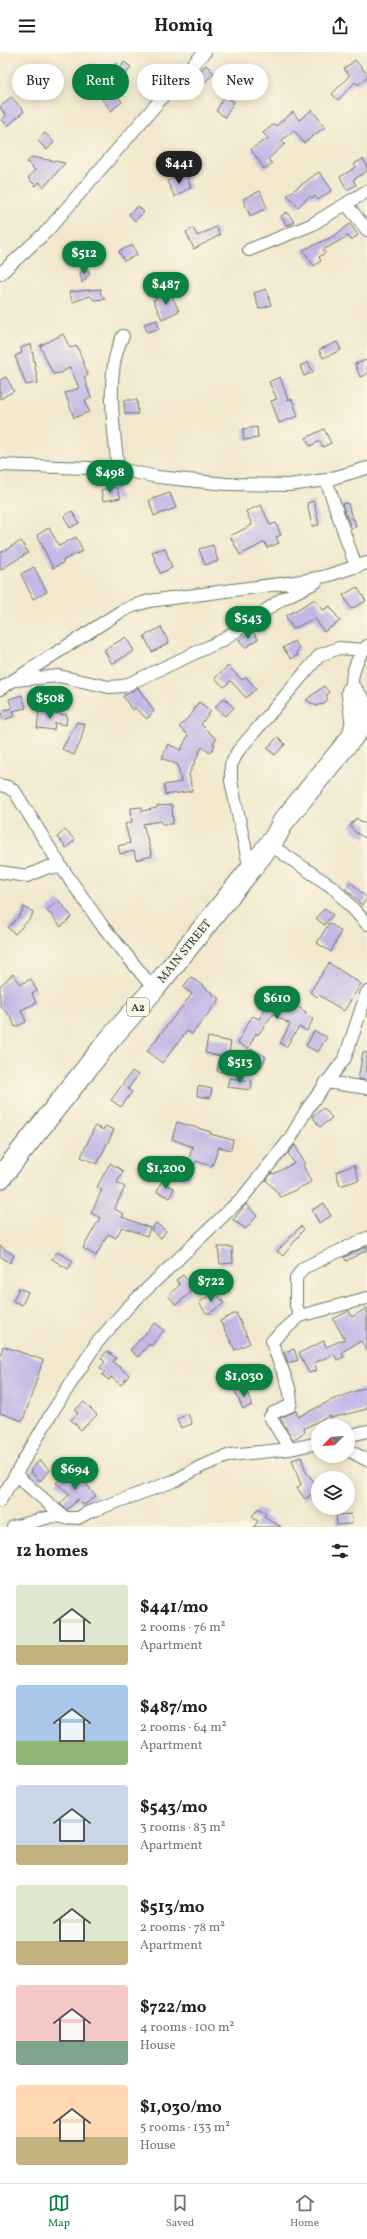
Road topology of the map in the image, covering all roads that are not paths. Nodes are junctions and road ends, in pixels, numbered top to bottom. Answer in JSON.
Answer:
{"nodes":[{"id":1,"x":205,"y":52,"type":"edge"},
{"id":2,"x":367,"y":191,"type":"edge"},
{"id":3,"x":347,"y":204,"type":"junction"},
{"id":4,"x":367,"y":230,"type":"edge"},
{"id":5,"x":249,"y":250,"type":"dead end"},
{"id":6,"x":0,"y":274,"type":"edge"},
{"id":7,"x":124,"y":336,"type":"dead end"},
{"id":8,"x":0,"y":465,"type":"edge"},
{"id":9,"x":367,"y":468,"type":"edge"},
{"id":10,"x":118,"y":469,"type":"junction"},
{"id":11,"x":326,"y":480,"type":"junction"},
{"id":12,"x":361,"y":565,"type":"edge"},
{"id":13,"x":326,"y":576,"type":"junction"},
{"id":14,"x":365,"y":648,"type":"edge"},
{"id":15,"x":14,"y":680,"type":"junction"},
{"id":16,"x":0,"y":690,"type":"edge"},
{"id":17,"x":359,"y":691,"type":"edge"},
{"id":18,"x":367,"y":714,"type":"edge"},
{"id":19,"x":367,"y":719,"type":"edge"},
{"id":20,"x":360,"y":734,"type":"edge"},
{"id":21,"x":0,"y":785,"type":"edge"},
{"id":22,"x":272,"y":840,"type":"junction"},
{"id":23,"x":62,"y":868,"type":"junction"},
{"id":24,"x":250,"y":870,"type":"junction"},
{"id":25,"x":0,"y":872,"type":"edge"},
{"id":26,"x":367,"y":924,"type":"edge"},
{"id":27,"x":154,"y":989,"type":"junction"},
{"id":28,"x":367,"y":992,"type":"edge"},
{"id":29,"x":326,"y":1082,"type":"junction"},
{"id":30,"x":367,"y":1088,"type":"edge"},
{"id":31,"x":0,"y":1178,"type":"edge"},
{"id":32,"x":367,"y":1238,"type":"edge"},
{"id":33,"x":367,"y":1298,"type":"edge"},
{"id":34,"x":300,"y":1316,"type":"junction"},
{"id":35,"x":367,"y":1431,"type":"edge"},
{"id":36,"x":355,"y":1434,"type":"edge"},
{"id":37,"x":311,"y":1444,"type":"edge"},
{"id":38,"x":290,"y":1449,"type":"junction"},
{"id":39,"x":355,"y":1454,"type":"edge"},
{"id":40,"x":367,"y":1460,"type":"edge"},
{"id":41,"x":16,"y":1475,"type":"junction"},
{"id":42,"x":0,"y":1501,"type":"edge"},
{"id":43,"x":65,"y":1518,"type":"junction"},
{"id":44,"x":13,"y":1527,"type":"edge"}],
"edges":[{"from":1,"to":6,"type":"street"},
{"from":2,"to":3,"type":"street"},
{"from":3,"to":4,"type":"street"},
{"from":3,"to":5,"type":"street"},
{"from":7,"to":10,"type":"street"},
{"from":8,"to":10,"type":"street"},
{"from":9,"to":11,"type":"street"},
{"from":10,"to":11,"type":"street"},
{"from":11,"to":12,"type":"street"},
{"from":12,"to":13,"type":"street"},
{"from":13,"to":15,"type":"street"},
{"from":13,"to":15,"type":"street"},
{"from":14,"to":17,"type":"street"},
{"from":14,"to":24,"type":"street"},
{"from":15,"to":16,"type":"street"},
{"from":17,"to":18,"type":"street"},
{"from":17,"to":20,"type":"highway"},
{"from":19,"to":20,"type":"highway","name":"MAIN STREET","number":"A2"},
{"from":20,"to":22,"type":"highway","name":"MAIN STREET","number":"A2"},
{"from":21,"to":23,"type":"street"},
{"from":22,"to":24,"type":"highway","name":"MAIN STREET","number":"A2"},
{"from":22,"to":26,"type":"street"},
{"from":23,"to":25,"type":"street"},
{"from":23,"to":27,"type":"street"},
{"from":24,"to":27,"type":"highway","name":"MAIN STREET","number":"A2"},
{"from":27,"to":31,"type":"highway","name":"MAIN STREET","number":"A2"},
{"from":28,"to":29,"type":"street"},
{"from":29,"to":30,"type":"street"},
{"from":29,"to":41,"type":"street"},
{"from":32,"to":34,"type":"street"},
{"from":33,"to":34,"type":"street"},
{"from":34,"to":38,"type":"street"},
{"from":35,"to":36,"type":"street"},
{"from":37,"to":38,"type":"street"},
{"from":38,"to":43,"type":"street"},
{"from":39,"to":40,"type":"street"},
{"from":41,"to":42,"type":"street"},
{"from":41,"to":43,"type":"street"},
{"from":43,"to":44,"type":"street"}]}
